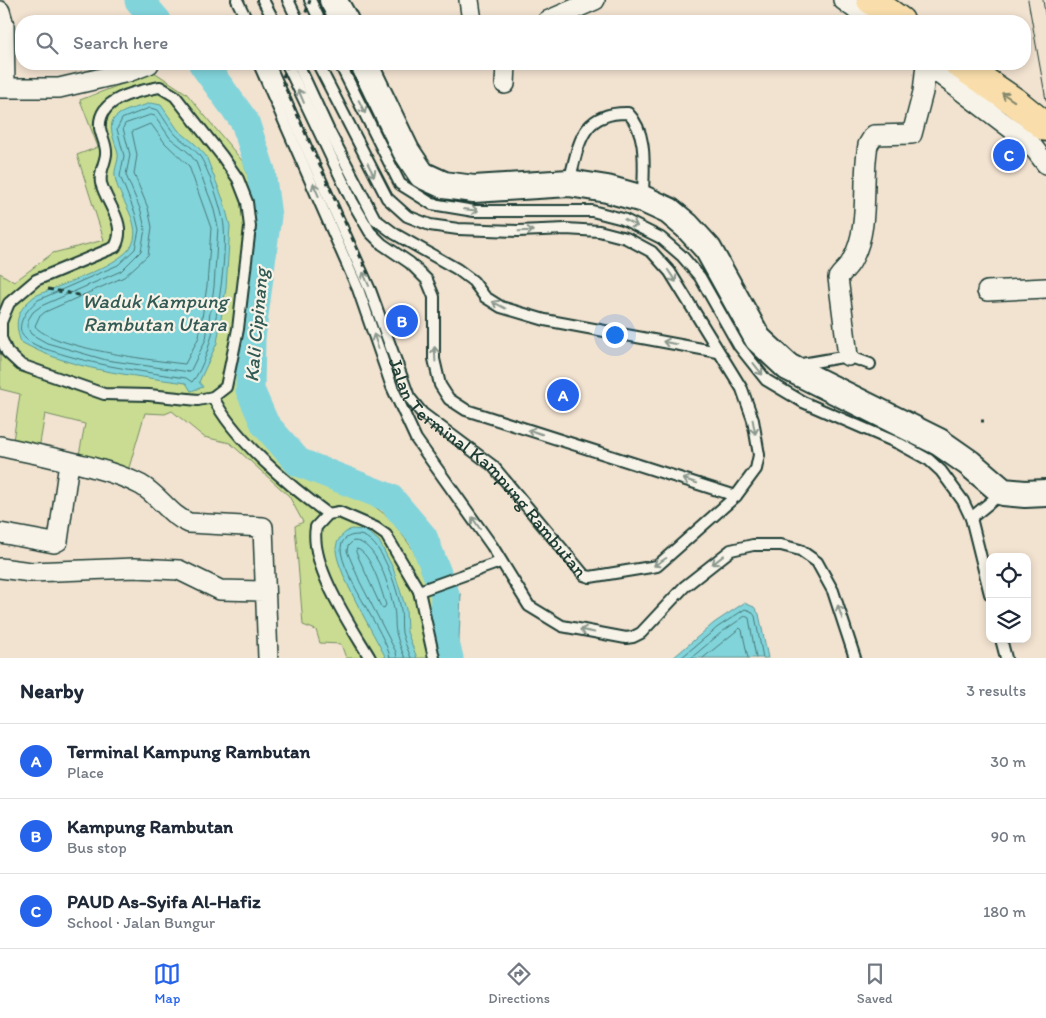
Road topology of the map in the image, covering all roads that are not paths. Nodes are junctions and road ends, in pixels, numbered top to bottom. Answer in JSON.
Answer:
{"nodes":[{"id":1,"x":237,"y":0,"type":"edge"},
{"id":2,"x":262,"y":0,"type":"edge"},
{"id":3,"x":288,"y":0,"type":"edge"},
{"id":4,"x":310,"y":0,"type":"edge"},
{"id":5,"x":333,"y":0,"type":"edge"},
{"id":6,"x":469,"y":0,"type":"edge"},
{"id":7,"x":595,"y":0,"type":"edge"},
{"id":8,"x":843,"y":0,"type":"edge"},
{"id":9,"x":871,"y":0,"type":"edge"},
{"id":10,"x":0,"y":11,"type":"edge"},
{"id":11,"x":244,"y":15,"type":"edge"},
{"id":12,"x":271,"y":15,"type":"edge"},
{"id":13,"x":295,"y":15,"type":"edge"},
{"id":14,"x":317,"y":15,"type":"edge"},
{"id":15,"x":342,"y":15,"type":"edge"},
{"id":16,"x":471,"y":15,"type":"edge"},
{"id":17,"x":561,"y":15,"type":"edge"},
{"id":18,"x":862,"y":15,"type":"edge"},
{"id":19,"x":892,"y":15,"type":"edge"},
{"id":20,"x":131,"y":70,"type":"edge"},
{"id":21,"x":262,"y":70,"type":"edge"},
{"id":22,"x":272,"y":70,"type":"edge"},
{"id":23,"x":291,"y":70,"type":"edge"},
{"id":24,"x":301,"y":70,"type":"edge"},
{"id":25,"x":321,"y":70,"type":"edge"},
{"id":26,"x":343,"y":70,"type":"edge"},
{"id":27,"x":367,"y":70,"type":"edge"},
{"id":28,"x":506,"y":70,"type":"edge"},
{"id":29,"x":925,"y":70,"type":"edge"},
{"id":30,"x":934,"y":70,"type":"edge"},
{"id":31,"x":968,"y":70,"type":"edge"},
{"id":32,"x":505,"y":84,"type":"dead end"},
{"id":33,"x":2,"y":88,"type":"edge"},
{"id":34,"x":1046,"y":126,"type":"edge"},
{"id":35,"x":1046,"y":164,"type":"edge"},
{"id":36,"x":569,"y":183,"type":"junction"},
{"id":37,"x":643,"y":199,"type":"junction"},
{"id":38,"x":1046,"y":288,"type":"edge"},
{"id":39,"x":987,"y":291,"type":"dead end"},
{"id":40,"x":4,"y":301,"type":"edge"},
{"id":41,"x":749,"y":342,"type":"junction"},
{"id":42,"x":718,"y":352,"type":"junction"},
{"id":43,"x":848,"y":356,"type":"junction"},
{"id":44,"x":870,"y":364,"type":"dead end"},
{"id":45,"x":788,"y":367,"type":"junction"},
{"id":46,"x":392,"y":387,"type":"junction"},
{"id":47,"x":213,"y":397,"type":"junction"},
{"id":48,"x":409,"y":397,"type":"junction"},
{"id":49,"x":0,"y":446,"type":"edge"},
{"id":50,"x":69,"y":463,"type":"junction"},
{"id":51,"x":1004,"y":492,"type":"junction"},
{"id":52,"x":1046,"y":493,"type":"edge"},
{"id":53,"x":736,"y":496,"type":"junction"},
{"id":54,"x":328,"y":514,"type":"junction"},
{"id":55,"x":971,"y":518,"type":"junction"},
{"id":56,"x":0,"y":533,"type":"edge"},
{"id":57,"x":500,"y":562,"type":"junction"},
{"id":58,"x":0,"y":568,"type":"edge"},
{"id":59,"x":986,"y":578,"type":"edge"},
{"id":60,"x":424,"y":589,"type":"junction"},
{"id":61,"x":264,"y":590,"type":"junction"},
{"id":62,"x":1002,"y":643,"type":"edge"},
{"id":63,"x":268,"y":658,"type":"edge"},
{"id":64,"x":370,"y":658,"type":"edge"},
{"id":65,"x":434,"y":658,"type":"edge"},
{"id":66,"x":855,"y":658,"type":"edge"},
{"id":67,"x":1006,"y":658,"type":"edge"}],
"edges":[{"from":1,"to":11,"type":"lane"},
{"from":2,"to":12,"type":"lane"},
{"from":3,"to":13,"type":"lane"},
{"from":4,"to":14,"type":"lane"},
{"from":5,"to":15,"type":"street"},
{"from":6,"to":16,"type":"street"},
{"from":7,"to":17,"type":"street"},
{"from":8,"to":18,"type":"street"},
{"from":9,"to":19,"type":"highway"},
{"from":10,"to":33,"type":"street"},
{"from":20,"to":33,"type":"street"},
{"from":46,"to":21,"type":"lane","name":"Jalan Terminal Kampung Rambutan","one_way":true},
{"from":48,"to":22,"type":"lane","name":"Jalan Terminal Kampung Rambutan","one_way":true},
{"from":53,"to":23,"type":"lane","one_way":true},
{"from":42,"to":24,"type":"lane","one_way":true},
{"from":25,"to":42,"type":"lane","name":"Jalan Terminal Kampung Rambutan","one_way":true},
{"from":26,"to":41,"type":"lane","one_way":true},
{"from":27,"to":36,"type":"street"},
{"from":28,"to":32,"type":"street"},
{"from":29,"to":43,"type":"street"},
{"from":30,"to":35,"type":"street"},
{"from":34,"to":31,"type":"highway","one_way":true},
{"from":36,"to":37,"type":"street"},
{"from":36,"to":37,"type":"lane"},
{"from":37,"to":41,"type":"street"},
{"from":38,"to":39,"type":"street"},
{"from":40,"to":47,"type":"lane"},
{"from":40,"to":47,"type":"lane"},
{"from":41,"to":45,"type":"street"},
{"from":41,"to":55,"type":"lane","one_way":true},
{"from":42,"to":53,"type":"lane","name":"Jalan Terminal Kampung Rambutan","one_way":true},
{"from":43,"to":44,"type":"lane"},
{"from":43,"to":45,"type":"lane"},
{"from":45,"to":51,"type":"street"},
{"from":46,"to":48,"type":"lane"},
{"from":57,"to":46,"type":"lane","name":"Jalan Terminal Kampung Rambutan","one_way":true},
{"from":47,"to":54,"type":"lane"},
{"from":53,"to":48,"type":"lane","name":"Jalan Terminal Kampung Rambutan","one_way":true},
{"from":49,"to":50,"type":"street"},
{"from":50,"to":56,"type":"street"},
{"from":50,"to":61,"type":"street"},
{"from":51,"to":52,"type":"street"},
{"from":51,"to":55,"type":"lane"},
{"from":54,"to":60,"type":"lane"},
{"from":54,"to":64,"type":"lane"},
{"from":55,"to":59,"type":"lane"},
{"from":57,"to":60,"type":"lane"},
{"from":66,"to":57,"type":"lane","name":"Jalan Terminal Kampung Rambutan","one_way":true},
{"from":58,"to":61,"type":"street"},
{"from":60,"to":65,"type":"lane"},
{"from":61,"to":63,"type":"street"},
{"from":62,"to":67,"type":"lane"}]}
